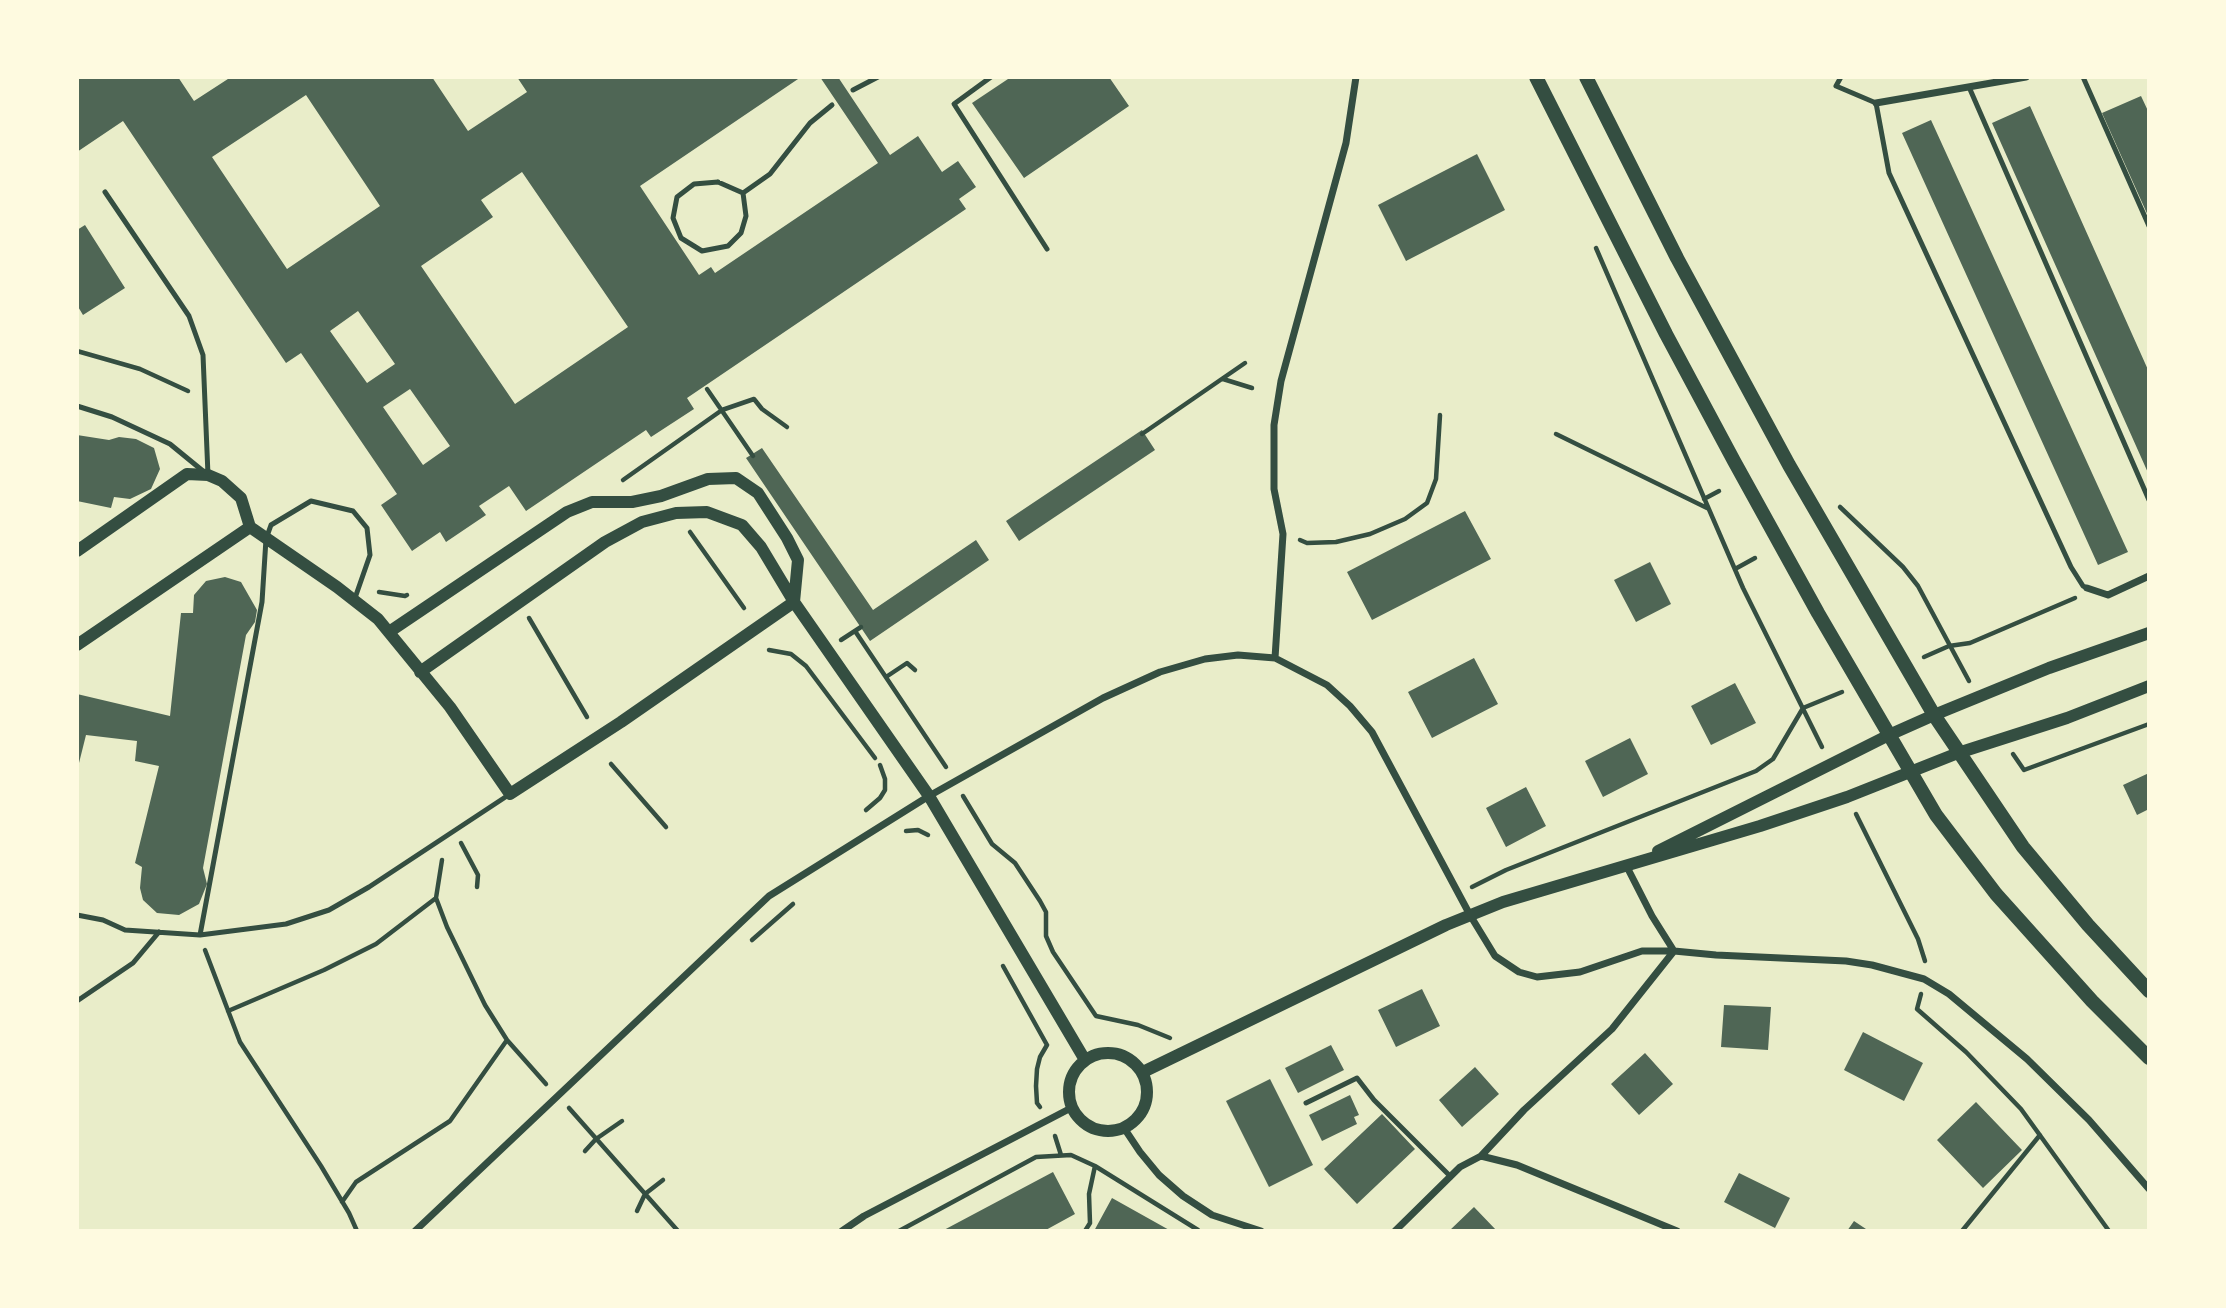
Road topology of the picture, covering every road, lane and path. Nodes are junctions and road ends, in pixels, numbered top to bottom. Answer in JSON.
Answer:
{"nodes":[{"id":1,"x":878,"y":77,"type":"edge"},
{"id":2,"x":991,"y":77,"type":"edge"},
{"id":3,"x":1356,"y":77,"type":"edge"},
{"id":4,"x":1536,"y":77,"type":"edge"},
{"id":5,"x":1586,"y":77,"type":"edge"},
{"id":6,"x":1841,"y":77,"type":"edge"},
{"id":7,"x":2026,"y":77,"type":"edge"},
{"id":8,"x":2083,"y":77,"type":"edge"},
{"id":9,"x":1969,"y":87,"type":"junction"},
{"id":10,"x":853,"y":90,"type":"dead end"},
{"id":11,"x":1876,"y":103,"type":"junction"},
{"id":12,"x":832,"y":105,"type":"dead end"},
{"id":13,"x":105,"y":192,"type":"dead end"},
{"id":14,"x":743,"y":193,"type":"junction"},
{"id":15,"x":2149,"y":226,"type":"edge"},
{"id":16,"x":1047,"y":249,"type":"dead end"},
{"id":17,"x":77,"y":351,"type":"edge"},
{"id":18,"x":1643,"y":355,"type":"dead end"},
{"id":19,"x":1245,"y":363,"type":"dead end"},
{"id":20,"x":1222,"y":379,"type":"junction"},
{"id":21,"x":1252,"y":388,"type":"dead end"},
{"id":22,"x":707,"y":389,"type":"dead end"},
{"id":23,"x":204,"y":404,"type":"junction"},
{"id":24,"x":77,"y":406,"type":"edge"},
{"id":25,"x":722,"y":410,"type":"junction"},
{"id":26,"x":1440,"y":415,"type":"dead end"},
{"id":27,"x":787,"y":426,"type":"dead end"},
{"id":28,"x":1142,"y":434,"type":"dead end"},
{"id":29,"x":1556,"y":434,"type":"dead end"},
{"id":30,"x":753,"y":456,"type":"dead end"},
{"id":31,"x":208,"y":475,"type":"junction"},
{"id":32,"x":611,"y":483,"type":"dead end"},
{"id":33,"x":1719,"y":491,"type":"dead end"},
{"id":34,"x":1704,"y":499,"type":"junction"},
{"id":35,"x":2149,"y":500,"type":"edge"},
{"id":36,"x":1708,"y":508,"type":"junction"},
{"id":37,"x":1843,"y":511,"type":"dead end"},
{"id":38,"x":250,"y":527,"type":"junction"},
{"id":39,"x":689,"y":530,"type":"dead end"},
{"id":40,"x":1283,"y":534,"type":"junction"},
{"id":41,"x":266,"y":539,"type":"junction"},
{"id":42,"x":77,"y":551,"type":"edge"},
{"id":43,"x":1755,"y":558,"type":"dead end"},
{"id":44,"x":1735,"y":569,"type":"junction"},
{"id":45,"x":2149,"y":576,"type":"edge"},
{"id":46,"x":361,"y":581,"type":"junction"},
{"id":47,"x":2085,"y":587,"type":"junction"},
{"id":48,"x":416,"y":589,"type":"dead end"},
{"id":49,"x":354,"y":601,"type":"junction"},
{"id":50,"x":794,"y":602,"type":"junction"},
{"id":51,"x":744,"y":608,"type":"dead end"},
{"id":52,"x":527,"y":615,"type":"dead end"},
{"id":53,"x":855,"y":631,"type":"dead end"},
{"id":54,"x":389,"y":632,"type":"junction"},
{"id":55,"x":2149,"y":633,"type":"edge"},
{"id":56,"x":77,"y":645,"type":"edge"},
{"id":57,"x":769,"y":649,"type":"dead end"},
{"id":58,"x":1275,"y":658,"type":"junction"},
{"id":59,"x":915,"y":670,"type":"dead end"},
{"id":60,"x":420,"y":672,"type":"junction"},
{"id":61,"x":887,"y":677,"type":"junction"},
{"id":62,"x":2149,"y":686,"type":"edge"},
{"id":63,"x":1934,"y":715,"type":"junction"},
{"id":64,"x":587,"y":717,"type":"dead end"},
{"id":65,"x":1889,"y":734,"type":"junction"},
{"id":66,"x":1958,"y":753,"type":"junction"},
{"id":67,"x":611,"y":764,"type":"dead end"},
{"id":68,"x":1912,"y":774,"type":"junction"},
{"id":69,"x":955,"y":782,"type":"junction"},
{"id":70,"x":510,"y":794,"type":"junction"},
{"id":71,"x":929,"y":796,"type":"junction"},
{"id":72,"x":866,"y":810,"type":"dead end"},
{"id":73,"x":666,"y":827,"type":"dead end"},
{"id":74,"x":929,"y":835,"type":"dead end"},
{"id":75,"x":896,"y":836,"type":"dead end"},
{"id":76,"x":437,"y":843,"type":"junction"},
{"id":77,"x":467,"y":850,"type":"dead end"},
{"id":78,"x":1627,"y":867,"type":"junction"},
{"id":79,"x":477,"y":887,"type":"dead end"},
{"id":80,"x":1459,"y":894,"type":"junction"},
{"id":81,"x":436,"y":898,"type":"junction"},
{"id":82,"x":800,"y":899,"type":"dead end"},
{"id":83,"x":77,"y":915,"type":"edge"},
{"id":84,"x":1470,"y":915,"type":"junction"},
{"id":85,"x":159,"y":932,"type":"junction"},
{"id":86,"x":200,"y":935,"type":"junction"},
{"id":87,"x":742,"y":949,"type":"dead end"},
{"id":88,"x":1674,"y":951,"type":"junction"},
{"id":89,"x":1001,"y":963,"type":"dead end"},
{"id":90,"x":2149,"y":991,"type":"edge"},
{"id":91,"x":77,"y":1001,"type":"edge"},
{"id":92,"x":228,"y":1011,"type":"junction"},
{"id":93,"x":1096,"y":1016,"type":"junction"},
{"id":94,"x":1068,"y":1032,"type":"junction"},
{"id":95,"x":1171,"y":1038,"type":"dead end"},
{"id":96,"x":507,"y":1040,"type":"junction"},
{"id":97,"x":1047,"y":1045,"type":"junction"},
{"id":98,"x":2149,"y":1058,"type":"edge"},
{"id":99,"x":1085,"y":1060,"type":"junction"},
{"id":100,"x":1143,"y":1072,"type":"junction"},
{"id":101,"x":558,"y":1096,"type":"junction"},
{"id":102,"x":578,"y":1098,"type":"dead end"},
{"id":103,"x":1307,"y":1103,"type":"dead end"},
{"id":104,"x":568,"y":1107,"type":"junction"},
{"id":105,"x":1071,"y":1108,"type":"junction"},
{"id":106,"x":1049,"y":1119,"type":"junction"},
{"id":107,"x":622,"y":1121,"type":"dead end"},
{"id":108,"x":1124,"y":1128,"type":"junction"},
{"id":109,"x":2040,"y":1135,"type":"dead end"},
{"id":110,"x":596,"y":1139,"type":"junction"},
{"id":111,"x":585,"y":1151,"type":"dead end"},
{"id":112,"x":1061,"y":1156,"type":"junction"},
{"id":113,"x":1481,"y":1156,"type":"junction"},
{"id":114,"x":1095,"y":1166,"type":"junction"},
{"id":115,"x":1451,"y":1177,"type":"junction"},
{"id":116,"x":663,"y":1181,"type":"dead end"},
{"id":117,"x":2149,"y":1189,"type":"edge"},
{"id":118,"x":645,"y":1195,"type":"junction"},
{"id":119,"x":342,"y":1202,"type":"junction"},
{"id":120,"x":637,"y":1211,"type":"dead end"},
{"id":121,"x":356,"y":1231,"type":"edge"},
{"id":122,"x":415,"y":1231,"type":"edge"},
{"id":123,"x":678,"y":1231,"type":"edge"},
{"id":124,"x":842,"y":1231,"type":"edge"},
{"id":125,"x":899,"y":1231,"type":"edge"},
{"id":126,"x":1085,"y":1231,"type":"edge"},
{"id":127,"x":1200,"y":1231,"type":"edge"},
{"id":128,"x":1261,"y":1231,"type":"edge"},
{"id":129,"x":1395,"y":1231,"type":"edge"},
{"id":130,"x":1677,"y":1231,"type":"edge"},
{"id":131,"x":1962,"y":1231,"type":"edge"}],
"edges":[{"from":1,"to":10,"type":"lane"},
{"from":2,"to":16,"type":"lane"},
{"from":3,"to":40,"type":"street"},
{"from":4,"to":65,"type":"main road"},
{"from":5,"to":63,"type":"main road"},
{"from":6,"to":11,"type":"lane"},
{"from":7,"to":9,"type":"street"},
{"from":8,"to":15,"type":"lane"},
{"from":9,"to":11,"type":"street"},
{"from":9,"to":35,"type":"lane"},
{"from":11,"to":47,"type":"lane"},
{"from":12,"to":14,"type":"lane"},
{"from":13,"to":23,"type":"lane"},
{"from":14,"to":14,"type":"lane"},
{"from":17,"to":23,"type":"path"},
{"from":18,"to":34,"type":"path"},
{"from":19,"to":20,"type":"path"},
{"from":20,"to":21,"type":"path"},
{"from":20,"to":28,"type":"path"},
{"from":22,"to":25,"type":"path"},
{"from":23,"to":31,"type":"lane"},
{"from":24,"to":31,"type":"lane"},
{"from":25,"to":27,"type":"path"},
{"from":25,"to":30,"type":"path"},
{"from":25,"to":32,"type":"path"},
{"from":26,"to":40,"type":"path"},
{"from":29,"to":36,"type":"path"},
{"from":31,"to":38,"type":"street"},
{"from":31,"to":42,"type":"street"},
{"from":33,"to":34,"type":"path"},
{"from":34,"to":36,"type":"path"},
{"from":36,"to":44,"type":"path"},
{"from":37,"to":47,"type":"path"},
{"from":38,"to":41,"type":"street"},
{"from":38,"to":56,"type":"street"},
{"from":39,"to":51,"type":"path"},
{"from":40,"to":58,"type":"street"},
{"from":41,"to":46,"type":"lane"},
{"from":41,"to":49,"type":"street"},
{"from":41,"to":86,"type":"lane"},
{"from":43,"to":44,"type":"path"},
{"from":44,"to":80,"type":"path"},
{"from":45,"to":47,"type":"street"},
{"from":46,"to":48,"type":"path"},
{"from":46,"to":49,"type":"lane"},
{"from":49,"to":54,"type":"street"},
{"from":50,"to":54,"type":"street"},
{"from":50,"to":60,"type":"street"},
{"from":50,"to":70,"type":"street"},
{"from":50,"to":71,"type":"street"},
{"from":52,"to":64,"type":"path"},
{"from":53,"to":61,"type":"path"},
{"from":54,"to":60,"type":"street"},
{"from":55,"to":63,"type":"street"},
{"from":57,"to":72,"type":"path"},
{"from":58,"to":69,"type":"street"},
{"from":58,"to":80,"type":"street"},
{"from":59,"to":61,"type":"path"},
{"from":60,"to":70,"type":"street"},
{"from":61,"to":69,"type":"path"},
{"from":62,"to":66,"type":"street"},
{"from":63,"to":65,"type":"street"},
{"from":63,"to":66,"type":"main road"},
{"from":65,"to":68,"type":"main road"},
{"from":65,"to":78,"type":"street"},
{"from":66,"to":68,"type":"street"},
{"from":66,"to":90,"type":"main road"},
{"from":67,"to":73,"type":"path"},
{"from":68,"to":78,"type":"street"},
{"from":68,"to":98,"type":"main road"},
{"from":69,"to":71,"type":"street"},
{"from":69,"to":93,"type":"path"},
{"from":70,"to":76,"type":"lane"},
{"from":71,"to":94,"type":"street"},
{"from":71,"to":101,"type":"street"},
{"from":74,"to":75,"type":"path"},
{"from":76,"to":81,"type":"path"},
{"from":76,"to":86,"type":"lane"},
{"from":77,"to":79,"type":"path"},
{"from":78,"to":84,"type":"street"},
{"from":78,"to":88,"type":"street"},
{"from":80,"to":84,"type":"street"},
{"from":81,"to":92,"type":"path"},
{"from":81,"to":96,"type":"path"},
{"from":82,"to":87,"type":"path"},
{"from":83,"to":85,"type":"lane"},
{"from":84,"to":88,"type":"street"},
{"from":84,"to":100,"type":"street"},
{"from":85,"to":86,"type":"lane"},
{"from":85,"to":91,"type":"lane"},
{"from":86,"to":92,"type":"path"},
{"from":88,"to":113,"type":"street"},
{"from":88,"to":117,"type":"street"},
{"from":89,"to":97,"type":"path"},
{"from":92,"to":119,"type":"path"},
{"from":93,"to":94,"type":"path"},
{"from":93,"to":95,"type":"path"},
{"from":94,"to":97,"type":"path"},
{"from":94,"to":99,"type":"street"},
{"from":96,"to":101,"type":"path"},
{"from":96,"to":119,"type":"path"},
{"from":97,"to":106,"type":"path"},
{"from":99,"to":100,"type":"street"},
{"from":99,"to":105,"type":"street"},
{"from":100,"to":108,"type":"street"},
{"from":101,"to":104,"type":"path"},
{"from":101,"to":122,"type":"street"},
{"from":102,"to":104,"type":"path"},
{"from":103,"to":115,"type":"lane"},
{"from":104,"to":110,"type":"path"},
{"from":105,"to":106,"type":"street"},
{"from":105,"to":108,"type":"street"},
{"from":106,"to":112,"type":"path"},
{"from":106,"to":124,"type":"street"},
{"from":107,"to":110,"type":"path"},
{"from":108,"to":128,"type":"street"},
{"from":109,"to":131,"type":"path"},
{"from":110,"to":111,"type":"path"},
{"from":110,"to":118,"type":"path"},
{"from":112,"to":114,"type":"path"},
{"from":112,"to":125,"type":"path"},
{"from":113,"to":115,"type":"street"},
{"from":113,"to":130,"type":"street"},
{"from":114,"to":126,"type":"path"},
{"from":114,"to":127,"type":"path"},
{"from":115,"to":129,"type":"street"},
{"from":116,"to":118,"type":"path"},
{"from":118,"to":120,"type":"path"},
{"from":118,"to":123,"type":"path"},
{"from":119,"to":121,"type":"path"}]}
